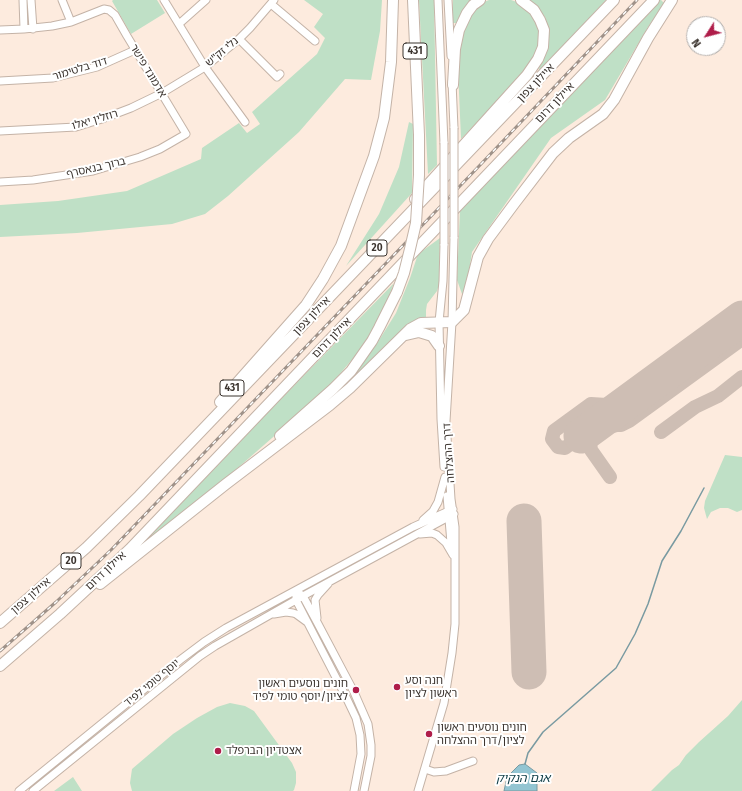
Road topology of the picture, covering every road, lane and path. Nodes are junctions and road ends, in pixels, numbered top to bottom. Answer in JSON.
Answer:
{"nodes":[{"id":1,"x":23,"y":0,"type":"edge"},
{"id":2,"x":31,"y":0,"type":"edge"},
{"id":3,"x":62,"y":0,"type":"edge"},
{"id":4,"x":164,"y":0,"type":"edge"},
{"id":5,"x":206,"y":0,"type":"edge"},
{"id":6,"x":393,"y":0,"type":"edge"},
{"id":7,"x":413,"y":0,"type":"edge"},
{"id":8,"x":438,"y":0,"type":"edge"},
{"id":9,"x":448,"y":0,"type":"edge"},
{"id":10,"x":480,"y":0,"type":"edge"},
{"id":11,"x":521,"y":0,"type":"edge"},
{"id":12,"x":614,"y":0,"type":"edge"},
{"id":13,"x":654,"y":0,"type":"edge"},
{"id":14,"x":672,"y":0,"type":"edge"},
{"id":15,"x":273,"y":2,"type":"edge"},
{"id":16,"x":71,"y":22,"type":"junction"},
{"id":17,"x":179,"y":24,"type":"junction"},
{"id":18,"x":33,"y":29,"type":"junction"},
{"id":19,"x":0,"y":30,"type":"edge"},
{"id":20,"x":24,"y":30,"type":"junction"},
{"id":21,"x":239,"y":39,"type":"junction"},
{"id":22,"x":315,"y":41,"type":"dead end"},
{"id":23,"x":135,"y":50,"type":"junction"},
{"id":24,"x":205,"y":67,"type":"junction"},
{"id":25,"x":280,"y":74,"type":"dead end"},
{"id":26,"x":0,"y":81,"type":"edge"},
{"id":27,"x":453,"y":85,"type":"junction"},
{"id":28,"x":162,"y":94,"type":"junction"},
{"id":29,"x":245,"y":122,"type":"dead end"},
{"id":30,"x":0,"y":131,"type":"edge"},
{"id":31,"x":186,"y":134,"type":"joint"},
{"id":32,"x":0,"y":182,"type":"edge"},
{"id":33,"x":333,"y":294,"type":"junction"},
{"id":34,"x":439,"y":322,"type":"junction"},
{"id":35,"x":452,"y":322,"type":"junction"},
{"id":36,"x":404,"y":335,"type":"junction"},
{"id":37,"x":439,"y":346,"type":"junction"},
{"id":38,"x":445,"y":477,"type":"junction"},
{"id":39,"x":226,"y":484,"type":"junction"},
{"id":40,"x":139,"y":496,"type":"junction"},
{"id":41,"x":451,"y":513,"type":"junction"},
{"id":42,"x":413,"y":527,"type":"junction"},
{"id":43,"x":413,"y":535,"type":"junction"},
{"id":44,"x":453,"y":555,"type":"junction"},
{"id":45,"x":332,"y":580,"type":"junction"},
{"id":46,"x":455,"y":585,"type":"junction"},
{"id":47,"x":295,"y":590,"type":"junction"},
{"id":48,"x":299,"y":598,"type":"junction"},
{"id":49,"x":60,"y":614,"type":"junction"},
{"id":50,"x":268,"y":615,"type":"junction"},
{"id":51,"x":317,"y":622,"type":"junction"},
{"id":52,"x":0,"y":623,"type":"edge"},
{"id":53,"x":308,"y":623,"type":"junction"},
{"id":54,"x":0,"y":666,"type":"edge"},
{"id":55,"x":473,"y":761,"type":"dead end"},
{"id":56,"x":425,"y":769,"type":"junction"},
{"id":57,"x":19,"y":791,"type":"edge"},
{"id":58,"x":33,"y":791,"type":"edge"},
{"id":59,"x":354,"y":791,"type":"edge"},
{"id":60,"x":364,"y":791,"type":"edge"},
{"id":61,"x":418,"y":791,"type":"edge"}],
"edges":[{"from":1,"to":20,"type":"street"},
{"from":2,"to":18,"type":"street"},
{"from":3,"to":16,"type":"street"},
{"from":4,"to":17,"type":"street"},
{"from":5,"to":17,"type":"street"},
{"from":6,"to":40,"type":"highway","number":"431"},
{"from":7,"to":39,"type":"highway","number":"431","bridge":true},
{"from":8,"to":34,"type":"street","name":"דרך ההצלחה","bridge":true},
{"from":9,"to":27,"type":"street","name":"דרך ההצלחה"},
{"from":10,"to":27,"type":"highway"},
{"from":11,"to":33,"type":"highway"},
{"from":12,"to":33,"type":"highway","name":"איילון צפון","number":"20"},
{"from":13,"to":49,"type":"highway","name":"איילון דרום"},
{"from":14,"to":35,"type":"highway"},
{"from":15,"to":21,"type":"street","name":"נלי זק\"ש"},
{"from":15,"to":22,"type":"street"},
{"from":16,"to":18,"type":"street"},
{"from":16,"to":23,"type":"street","name":"אדמונד פישר"},
{"from":17,"to":24,"type":"street"},
{"from":18,"to":20,"type":"street"},
{"from":19,"to":20,"type":"street"},
{"from":21,"to":24,"type":"street","name":"נלי זק\"ש"},
{"from":21,"to":25,"type":"street"},
{"from":23,"to":26,"type":"street","name":"דוד בלטימור"},
{"from":23,"to":28,"type":"street","name":"אדמונד פישר"},
{"from":24,"to":28,"type":"street","name":"נלי זק\"ש"},
{"from":24,"to":29,"type":"street"},
{"from":27,"to":35,"type":"street","name":"דרך ההצלחה","bridge":true},
{"from":28,"to":30,"type":"street","name":"רוזלין יאלו"},
{"from":28,"to":31,"type":"street","name":"אדמונד פישר"},
{"from":31,"to":32,"type":"street","name":"ברוך בנאסרף"},
{"from":33,"to":40,"type":"highway","name":"איילון צפון","number":"20"},
{"from":34,"to":35,"type":"highway"},
{"from":34,"to":36,"type":"highway"},
{"from":34,"to":37,"type":"street","name":"דרך ההצלחה"},
{"from":35,"to":41,"type":"street","name":"דרך ההצלחה"},
{"from":36,"to":37,"type":"highway"},
{"from":36,"to":39,"type":"highway"},
{"from":37,"to":38,"type":"street","name":"דרך ההצלחה"},
{"from":38,"to":41,"type":"street","name":"דרך ההצלחה"},
{"from":38,"to":42,"type":"street"},
{"from":39,"to":49,"type":"highway"},
{"from":40,"to":52,"type":"highway","name":"איילון צפון","number":"20"},
{"from":41,"to":42,"type":"street"},
{"from":41,"to":43,"type":"street","name":"יוסף טומי לפיד"},
{"from":41,"to":44,"type":"street","name":"דרך ההצלחה"},
{"from":41,"to":46,"type":"street","name":"דרך ההצלחה"},
{"from":42,"to":47,"type":"street","name":"יוסף טומי לפיד"},
{"from":43,"to":44,"type":"street"},
{"from":43,"to":45,"type":"street","name":"יוסף טומי לפיד"},
{"from":44,"to":46,"type":"street","name":"דרך ההצלחה"},
{"from":45,"to":48,"type":"street","name":"יוסף טומי לפיד"},
{"from":45,"to":51,"type":"street"},
{"from":46,"to":56,"type":"street","name":"דרך ההצלחה"},
{"from":47,"to":48,"type":"street"},
{"from":47,"to":57,"type":"street","name":"יוסף טומי לפיד"},
{"from":48,"to":50,"type":"street","name":"יוסף טומי לפיד"},
{"from":48,"to":51,"type":"street"},
{"from":48,"to":53,"type":"street"},
{"from":49,"to":54,"type":"highway","name":"איילון דרום"},
{"from":50,"to":53,"type":"street"},
{"from":50,"to":58,"type":"street","name":"יוסף טומי לפיד"},
{"from":51,"to":60,"type":"street"},
{"from":53,"to":59,"type":"street"},
{"from":55,"to":56,"type":"street"},
{"from":56,"to":61,"type":"street","name":"דרך ההצלחה"}]}
